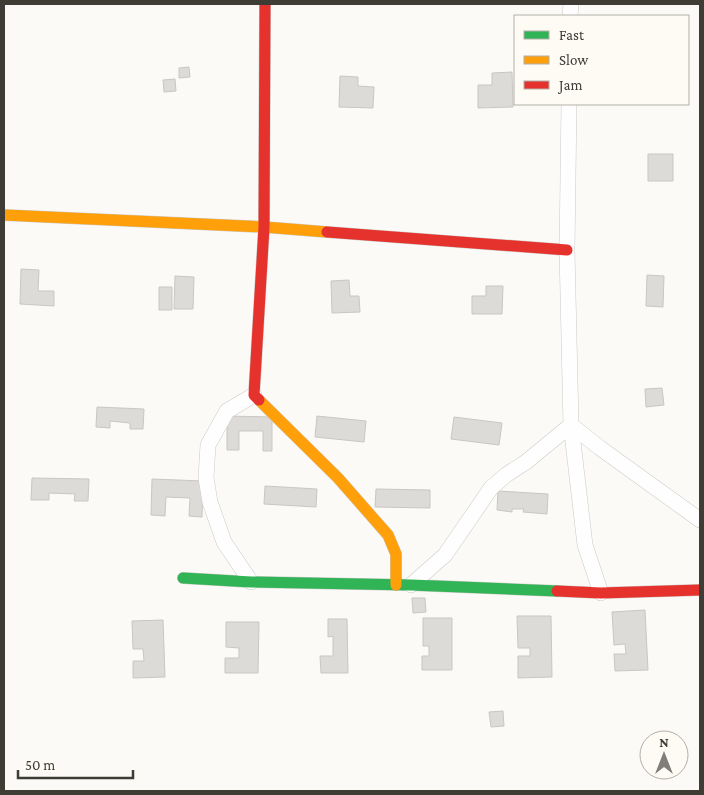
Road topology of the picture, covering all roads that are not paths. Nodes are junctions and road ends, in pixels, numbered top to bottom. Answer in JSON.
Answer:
{"nodes":[{"id":1,"x":265,"y":4,"type":"edge"},
{"id":2,"x":569,"y":105,"type":"edge"},
{"id":3,"x":4,"y":215,"type":"edge"},
{"id":4,"x":264,"y":227,"type":"junction"},
{"id":5,"x":567,"y":250,"type":"junction"},
{"id":6,"x":254,"y":396,"type":"junction"},
{"id":7,"x":571,"y":424,"type":"junction"},
{"id":8,"x":700,"y":520,"type":"edge"},
{"id":9,"x":183,"y":578,"type":"dead end"},
{"id":10,"x":251,"y":582,"type":"junction"},
{"id":11,"x":404,"y":585,"type":"junction"},
{"id":12,"x":700,"y":590,"type":"edge"},
{"id":13,"x":601,"y":593,"type":"junction"}],
"edges":[{"from":1,"to":4,"type":"street"},
{"from":2,"to":5,"type":"street"},
{"from":3,"to":4,"type":"street"},
{"from":4,"to":5,"type":"street"},
{"from":4,"to":6,"type":"street"},
{"from":5,"to":7,"type":"street"},
{"from":6,"to":10,"type":"street"},
{"from":6,"to":11,"type":"street"},
{"from":7,"to":8,"type":"street"},
{"from":7,"to":11,"type":"street"},
{"from":7,"to":13,"type":"street"},
{"from":9,"to":10,"type":"street"},
{"from":10,"to":11,"type":"street"},
{"from":11,"to":13,"type":"street"},
{"from":12,"to":13,"type":"street"}]}
